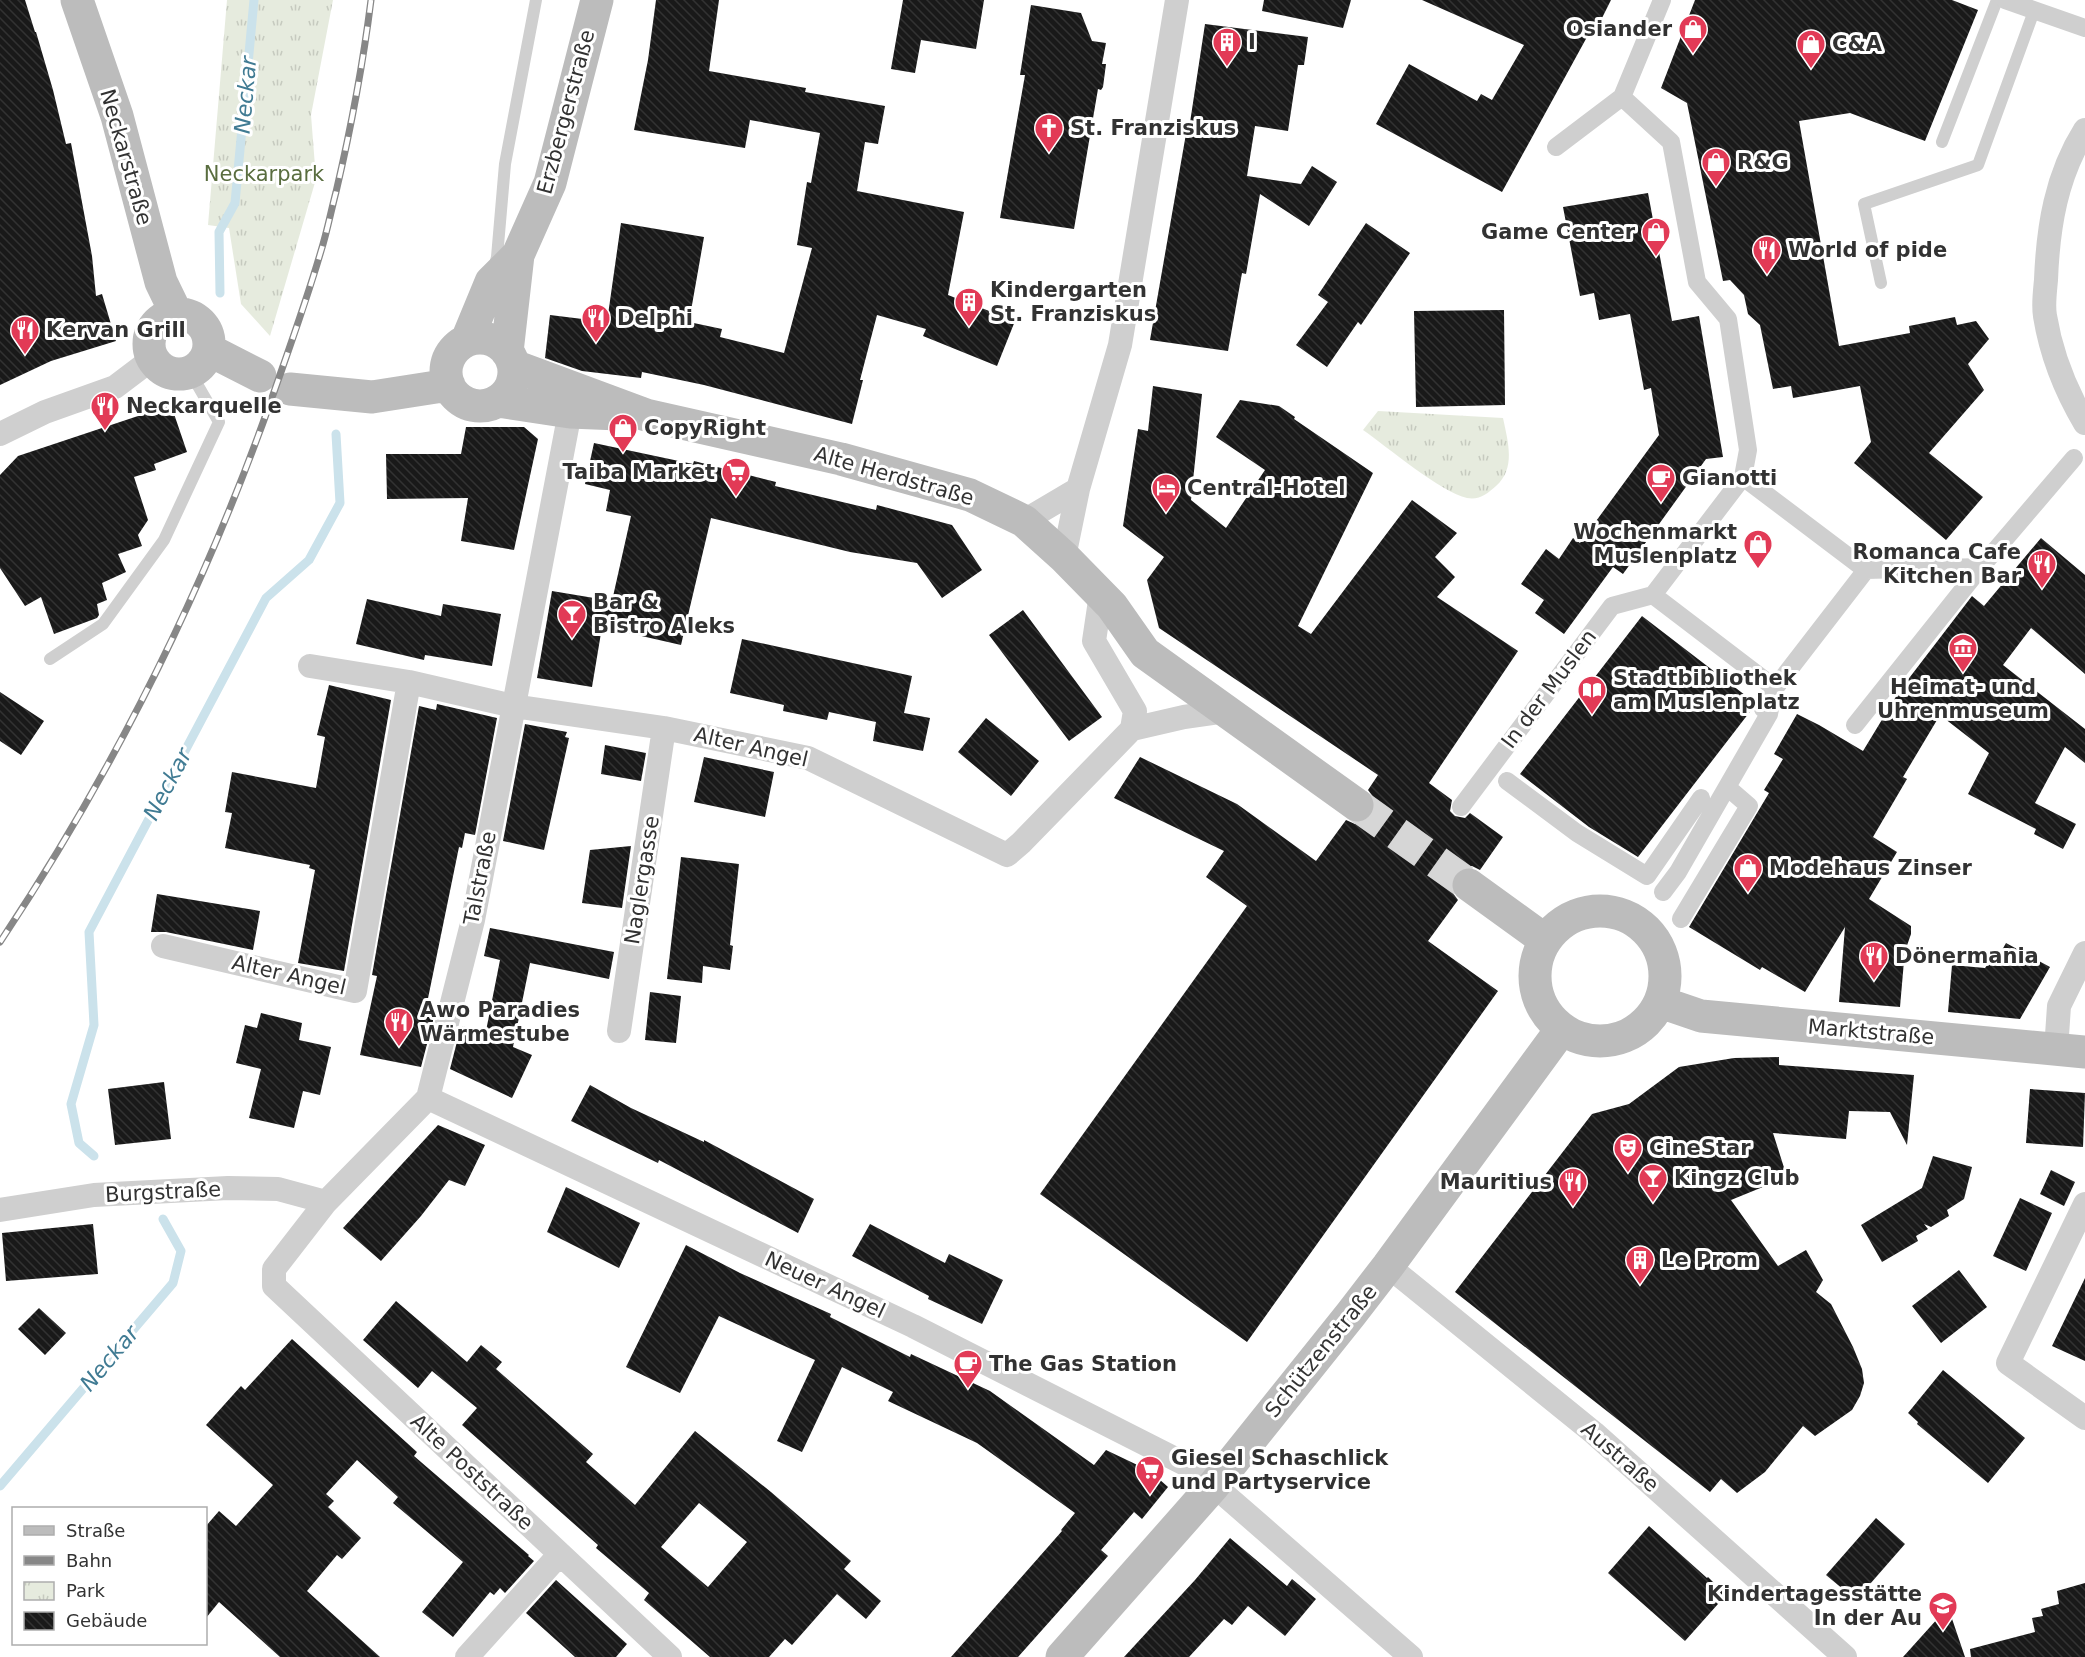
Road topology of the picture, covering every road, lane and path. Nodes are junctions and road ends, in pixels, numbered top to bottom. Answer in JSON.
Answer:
{"nodes":[{"id":1,"x":77,"y":0,"type":"edge"},
{"id":2,"x":536,"y":0,"type":"edge"},
{"id":3,"x":597,"y":0,"type":"edge"},
{"id":4,"x":1177,"y":0,"type":"edge"},
{"id":5,"x":1662,"y":0,"type":"edge"},
{"id":6,"x":1997,"y":0,"type":"edge"},
{"id":7,"x":2005,"y":0,"type":"edge"},
{"id":8,"x":2034,"y":11,"type":"junction"},
{"id":9,"x":2085,"y":28,"type":"edge"},
{"id":10,"x":1622,"y":97,"type":"junction"},
{"id":11,"x":2085,"y":130,"type":"edge"},
{"id":12,"x":1942,"y":142,"type":"dead end"},
{"id":13,"x":1556,"y":147,"type":"dead end"},
{"id":14,"x":518,"y":255,"type":"junction"},
{"id":15,"x":491,"y":282,"type":"junction"},
{"id":16,"x":1881,"y":283,"type":"dead end"},
{"id":17,"x":176,"y":314,"type":"junction"},
{"id":18,"x":466,"y":340,"type":"junction"},
{"id":19,"x":152,"y":359,"type":"junction"},
{"id":20,"x":511,"y":359,"type":"junction"},
{"id":21,"x":199,"y":361,"type":"junction"},
{"id":22,"x":449,"y":385,"type":"junction"},
{"id":23,"x":2085,"y":388,"type":"edge"},
{"id":24,"x":498,"y":401,"type":"junction"},
{"id":25,"x":570,"y":412,"type":"junction"},
{"id":26,"x":646,"y":415,"type":"junction"},
{"id":27,"x":2082,"y":418,"type":"edge"},
{"id":28,"x":0,"y":434,"type":"edge"},
{"id":29,"x":2074,"y":458,"type":"dead end"},
{"id":30,"x":1743,"y":477,"type":"junction"},
{"id":31,"x":1078,"y":489,"type":"junction"},
{"id":32,"x":1024,"y":520,"type":"junction"},
{"id":33,"x":1064,"y":557,"type":"junction"},
{"id":34,"x":1981,"y":567,"type":"junction"},
{"id":35,"x":1866,"y":570,"type":"junction"},
{"id":36,"x":1101,"y":594,"type":"junction"},
{"id":37,"x":1653,"y":595,"type":"junction"},
{"id":38,"x":50,"y":659,"type":"dead end"},
{"id":39,"x":310,"y":666,"type":"dead end"},
{"id":40,"x":409,"y":682,"type":"junction"},
{"id":41,"x":1774,"y":688,"type":"junction"},
{"id":42,"x":513,"y":706,"type":"junction"},
{"id":43,"x":1763,"y":709,"type":"dead end"},
{"id":44,"x":1226,"y":711,"type":"junction"},
{"id":45,"x":1855,"y":725,"type":"dead end"},
{"id":46,"x":664,"y":728,"type":"junction"},
{"id":47,"x":1132,"y":729,"type":"junction"},
{"id":48,"x":1507,"y":781,"type":"dead end"},
{"id":49,"x":1727,"y":787,"type":"junction"},
{"id":50,"x":1701,"y":798,"type":"dead end"},
{"id":51,"x":1357,"y":805,"type":"tunnel mouth"},
{"id":52,"x":1461,"y":807,"type":"dead end"},
{"id":53,"x":1469,"y":885,"type":"tunnel mouth"},
{"id":54,"x":1663,"y":892,"type":"dead end"},
{"id":55,"x":1681,"y":919,"type":"dead end"},
{"id":56,"x":1545,"y":940,"type":"junction"},
{"id":57,"x":163,"y":946,"type":"dead end"},
{"id":58,"x":2085,"y":953,"type":"edge"},
{"id":59,"x":1660,"y":1002,"type":"junction"},
{"id":60,"x":1562,"y":1030,"type":"junction"},
{"id":61,"x":619,"y":1031,"type":"dead end"},
{"id":62,"x":2071,"y":1051,"type":"edge"},
{"id":63,"x":428,"y":1098,"type":"junction"},
{"id":64,"x":326,"y":1202,"type":"junction"},
{"id":65,"x":2085,"y":1204,"type":"edge"},
{"id":66,"x":0,"y":1210,"type":"edge"},
{"id":67,"x":1388,"y":1266,"type":"junction"},
{"id":68,"x":2085,"y":1419,"type":"edge"},
{"id":69,"x":1214,"y":1485,"type":"junction"},
{"id":70,"x":559,"y":1555,"type":"junction"},
{"id":71,"x":467,"y":1657,"type":"edge"},
{"id":72,"x":670,"y":1657,"type":"edge"},
{"id":73,"x":1062,"y":1657,"type":"edge"},
{"id":74,"x":1411,"y":1657,"type":"edge"},
{"id":75,"x":1845,"y":1657,"type":"edge"}],
"edges":[{"from":1,"to":17,"type":"main road","name":"Neckarstraße"},
{"from":2,"to":15,"type":"lane"},
{"from":3,"to":14,"type":"main road","name":"Erzbergerstraße"},
{"from":4,"to":31,"type":"street"},
{"from":5,"to":10,"type":"street"},
{"from":6,"to":12,"type":"lane"},
{"from":7,"to":8,"type":"street"},
{"from":8,"to":9,"type":"street"},
{"from":8,"to":16,"type":"lane"},
{"from":10,"to":13,"type":"street"},
{"from":10,"to":30,"type":"street"},
{"from":11,"to":27,"type":"street"},
{"from":14,"to":15,"type":"main road","name":"Erzbergerstraße"},
{"from":14,"to":20,"type":"main road","name":"Erzbergerstraße"},
{"from":15,"to":18,"type":"main road","name":"Erzbergerstraße"},
{"from":17,"to":19,"type":"main road"},
{"from":17,"to":21,"type":"main road"},
{"from":18,"to":20,"type":"main road","name":"Alte Herdstraße"},
{"from":18,"to":22,"type":"main road"},
{"from":19,"to":21,"type":"main road"},
{"from":19,"to":28,"type":"street"},
{"from":20,"to":24,"type":"main road"},
{"from":20,"to":26,"type":"main road","name":"Alte Herdstraße"},
{"from":21,"to":22,"type":"main road"},
{"from":21,"to":38,"type":"lane"},
{"from":22,"to":24,"type":"main road","name":"Alte Herdstraße"},
{"from":23,"to":27,"type":"street"},
{"from":24,"to":25,"type":"main road","name":"Alte Herdstraße"},
{"from":25,"to":26,"type":"main road","name":"Alte Herdstraße"},
{"from":25,"to":42,"type":"street","name":"Talstraße"},
{"from":26,"to":32,"type":"main road","name":"Alte Herdstraße"},
{"from":29,"to":34,"type":"street"},
{"from":30,"to":35,"type":"street"},
{"from":30,"to":37,"type":"street"},
{"from":31,"to":32,"type":"street"},
{"from":31,"to":33,"type":"street"},
{"from":32,"to":33,"type":"main road","name":"Alte Herdstraße"},
{"from":33,"to":36,"type":"main road","name":"Alte Herdstraße"},
{"from":34,"to":35,"type":"street"},
{"from":34,"to":45,"type":"street"},
{"from":35,"to":41,"type":"street"},
{"from":36,"to":44,"type":"main road","name":"Alte Herdstraße"},
{"from":36,"to":47,"type":"street"},
{"from":37,"to":41,"type":"street"},
{"from":37,"to":52,"type":"street","name":"In der Muslen"},
{"from":39,"to":40,"type":"street","name":"Alter Angel"},
{"from":40,"to":42,"type":"street","name":"Alter Angel"},
{"from":40,"to":57,"type":"street","name":"Alter Angel"},
{"from":41,"to":43,"type":"street"},
{"from":41,"to":49,"type":"street"},
{"from":42,"to":46,"type":"street","name":"Alter Angel"},
{"from":42,"to":63,"type":"street","name":"Talstraße"},
{"from":44,"to":47,"type":"street"},
{"from":44,"to":51,"type":"main road","name":"Alte Herdstraße"},
{"from":46,"to":47,"type":"street","name":"Alter Angel"},
{"from":46,"to":61,"type":"street","name":"Naglergasse"},
{"from":48,"to":50,"type":"street"},
{"from":49,"to":54,"type":"street"},
{"from":49,"to":55,"type":"street"},
{"from":53,"to":56,"type":"main road"},
{"from":56,"to":59,"type":"main road"},
{"from":56,"to":60,"type":"main road"},
{"from":58,"to":62,"type":"street"},
{"from":59,"to":60,"type":"main road"},
{"from":59,"to":62,"type":"main road","name":"Marktstraße"},
{"from":60,"to":67,"type":"main road","name":"Schützenstraße"},
{"from":63,"to":64,"type":"street"},
{"from":63,"to":69,"type":"street","name":"Neuer Angel"},
{"from":64,"to":66,"type":"street","name":"Burgstraße"},
{"from":64,"to":70,"type":"street","name":"Alte Poststraße"},
{"from":65,"to":68,"type":"street"},
{"from":67,"to":69,"type":"main road","name":"Schützenstraße"},
{"from":67,"to":75,"type":"street","name":"Austraße"},
{"from":69,"to":73,"type":"main road","name":"Schützenstraße"},
{"from":69,"to":74,"type":"street","name":"Neuer Angel"},
{"from":70,"to":71,"type":"street"},
{"from":70,"to":72,"type":"street","name":"Alte Poststraße"}]}
